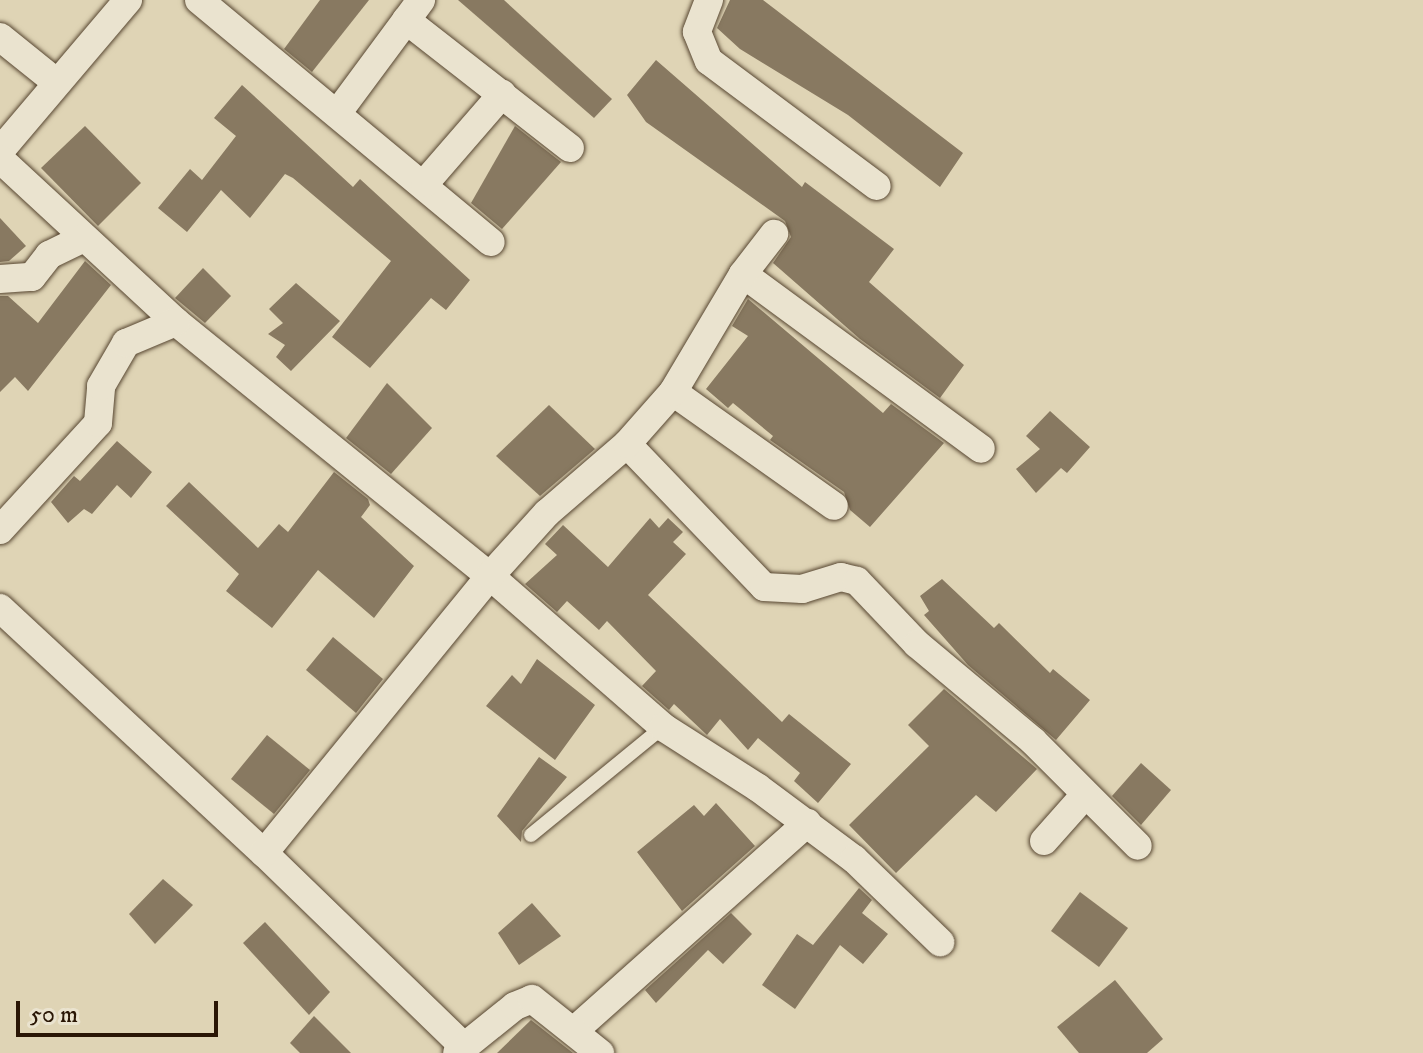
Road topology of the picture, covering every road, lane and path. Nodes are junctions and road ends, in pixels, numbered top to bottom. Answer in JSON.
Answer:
{"nodes":[{"id":1,"x":128,"y":0,"type":"edge"},
{"id":2,"x":199,"y":0,"type":"edge"},
{"id":3,"x":709,"y":0,"type":"edge"},
{"id":4,"x":414,"y":10,"type":"edge"},
{"id":5,"x":0,"y":37,"type":"edge"},
{"id":6,"x":56,"y":82,"type":"junction"},
{"id":7,"x":502,"y":94,"type":"junction"},
{"id":8,"x":339,"y":111,"type":"junction"},
{"id":9,"x":570,"y":148,"type":"dead end"},
{"id":10,"x":0,"y":151,"type":"edge"},
{"id":11,"x":0,"y":159,"type":"edge"},
{"id":12,"x":425,"y":183,"type":"junction"},
{"id":13,"x":877,"y":186,"type":"dead end"},
{"id":14,"x":774,"y":234,"type":"dead end"},
{"id":15,"x":84,"y":238,"type":"junction"},
{"id":16,"x":491,"y":242,"type":"dead end"},
{"id":17,"x":743,"y":274,"type":"junction"},
{"id":18,"x":0,"y":279,"type":"edge"},
{"id":19,"x":176,"y":322,"type":"junction"},
{"id":20,"x":673,"y":392,"type":"junction"},
{"id":21,"x":627,"y":444,"type":"junction"},
{"id":22,"x":981,"y":449,"type":"dead end"},
{"id":23,"x":834,"y":506,"type":"dead end"},
{"id":24,"x":0,"y":530,"type":"edge"},
{"id":25,"x":490,"y":576,"type":"junction"},
{"id":26,"x":0,"y":608,"type":"edge"},
{"id":27,"x":663,"y":727,"type":"junction"},
{"id":28,"x":1084,"y":796,"type":"junction"},
{"id":29,"x":807,"y":823,"type":"junction"},
{"id":30,"x":531,"y":835,"type":"dead end"},
{"id":31,"x":1044,"y":841,"type":"dead end"},
{"id":32,"x":1138,"y":846,"type":"dead end"},
{"id":33,"x":264,"y":853,"type":"junction"},
{"id":34,"x":940,"y":942,"type":"dead end"},
{"id":35,"x":576,"y":1029,"type":"junction"},
{"id":36,"x":460,"y":1050,"type":"edge"},
{"id":37,"x":600,"y":1053,"type":"edge"}],
"edges":[{"from":1,"to":6,"type":"street"},
{"from":2,"to":8,"type":"street"},
{"from":3,"to":13,"type":"street"},
{"from":4,"to":7,"type":"street"},
{"from":4,"to":8,"type":"street"},
{"from":5,"to":6,"type":"street"},
{"from":6,"to":10,"type":"street"},
{"from":7,"to":9,"type":"street"},
{"from":7,"to":12,"type":"street"},
{"from":8,"to":12,"type":"street"},
{"from":11,"to":15,"type":"street"},
{"from":12,"to":16,"type":"street"},
{"from":14,"to":17,"type":"street"},
{"from":15,"to":18,"type":"street"},
{"from":15,"to":19,"type":"street"},
{"from":17,"to":20,"type":"street"},
{"from":17,"to":22,"type":"street"},
{"from":19,"to":24,"type":"street"},
{"from":19,"to":25,"type":"street"},
{"from":20,"to":21,"type":"street"},
{"from":20,"to":23,"type":"street"},
{"from":21,"to":25,"type":"street"},
{"from":21,"to":28,"type":"street"},
{"from":25,"to":27,"type":"street"},
{"from":25,"to":33,"type":"street"},
{"from":26,"to":33,"type":"street"},
{"from":27,"to":29,"type":"street"},
{"from":27,"to":30,"type":"lane"},
{"from":28,"to":31,"type":"street"},
{"from":28,"to":32,"type":"street"},
{"from":29,"to":34,"type":"street"},
{"from":29,"to":35,"type":"street"},
{"from":33,"to":36,"type":"street"},
{"from":35,"to":36,"type":"street"},
{"from":35,"to":37,"type":"street"}]}
